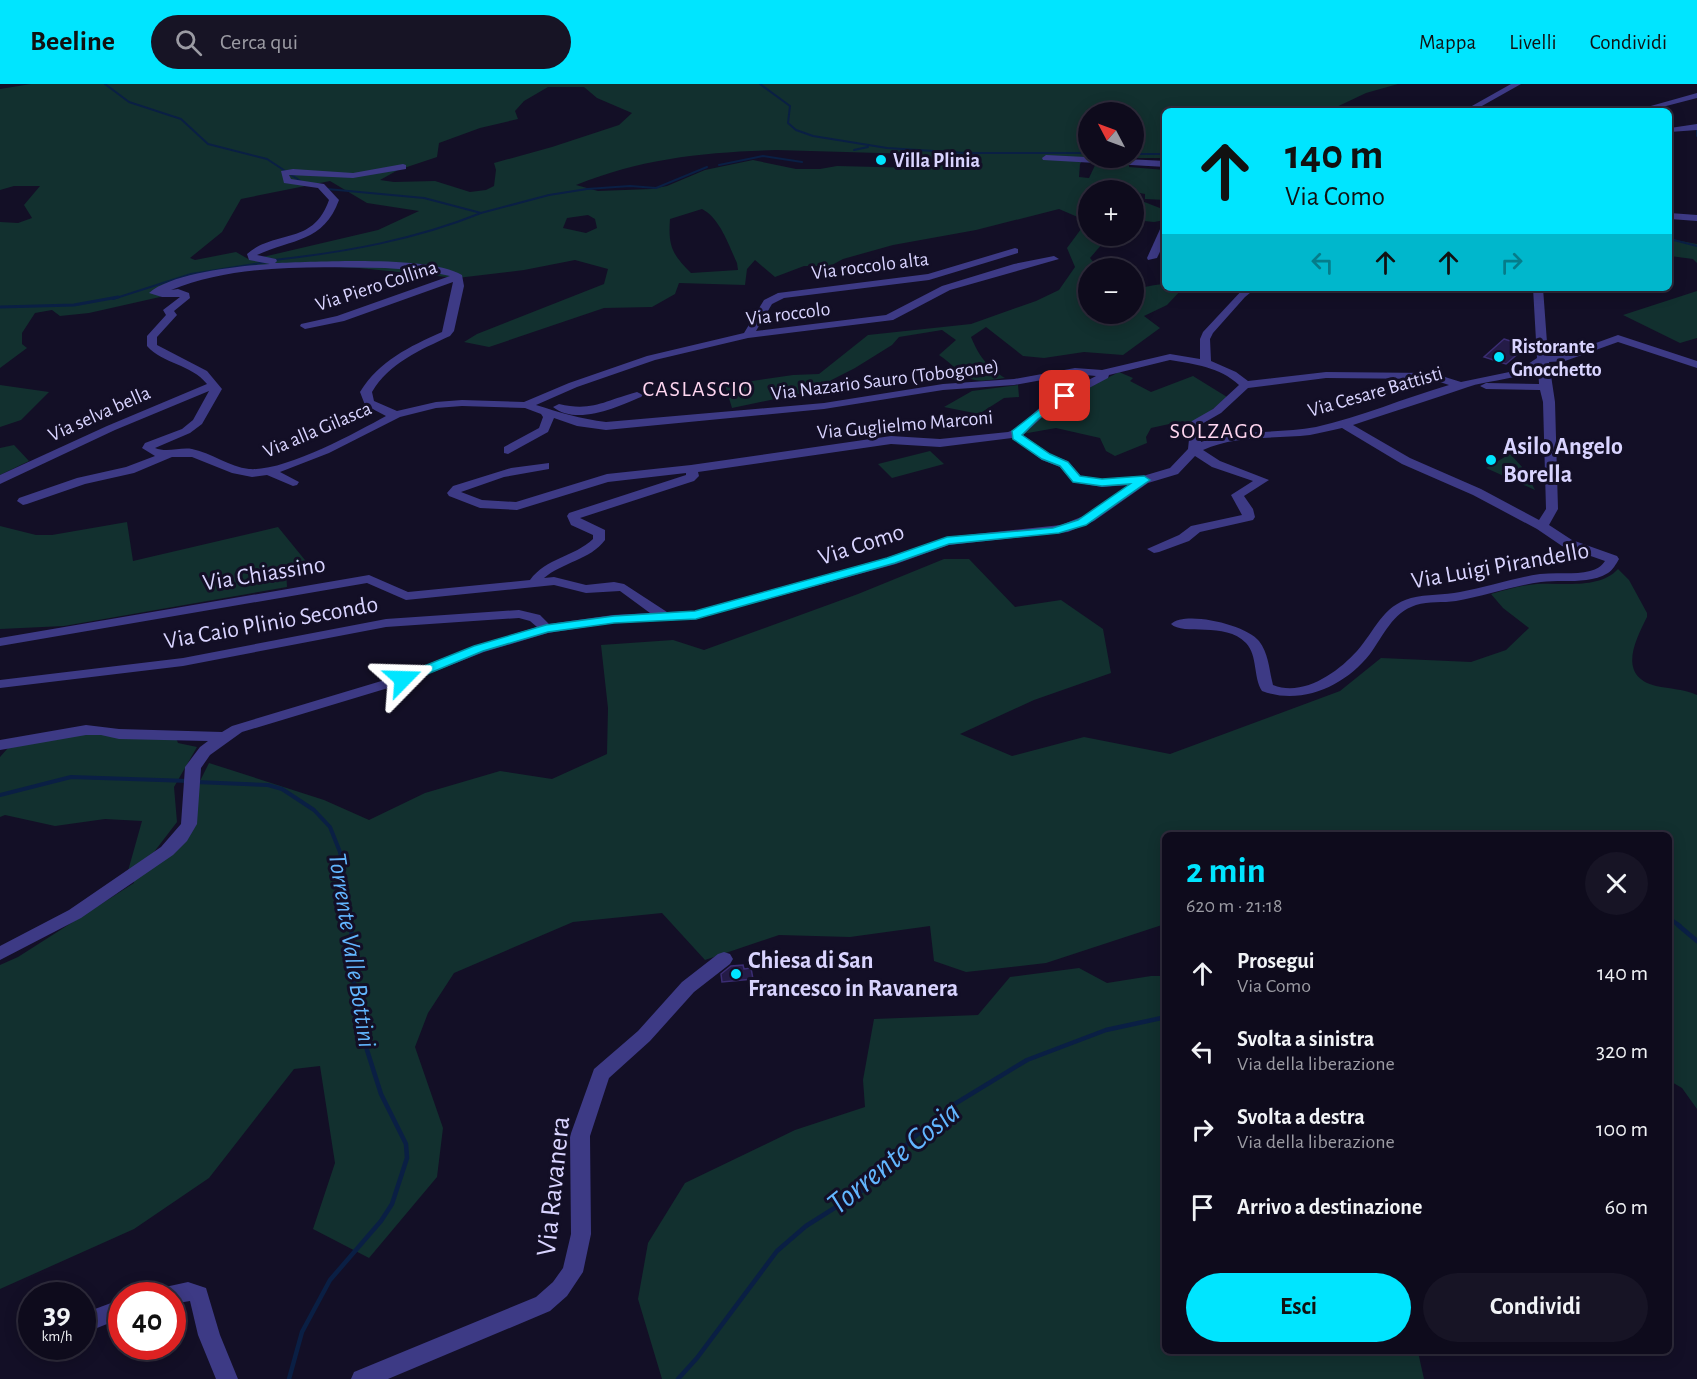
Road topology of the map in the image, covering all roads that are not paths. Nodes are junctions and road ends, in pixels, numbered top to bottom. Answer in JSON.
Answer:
{"nodes":[{"id":1,"x":1517,"y":84,"type":"edge"},
{"id":2,"x":1697,"y":95,"type":"edge"},
{"id":3,"x":1473,"y":108,"type":"edge"},
{"id":4,"x":1648,"y":108,"type":"edge"},
{"id":5,"x":1697,"y":127,"type":"edge"},
{"id":6,"x":1672,"y":130,"type":"edge"},
{"id":7,"x":1046,"y":158,"type":"dead end"},
{"id":8,"x":1162,"y":164,"type":"edge"},
{"id":9,"x":403,"y":167,"type":"dead end"},
{"id":10,"x":1672,"y":216,"type":"edge"},
{"id":11,"x":1697,"y":218,"type":"edge"},
{"id":12,"x":1162,"y":236,"type":"edge"},
{"id":13,"x":1015,"y":251,"type":"dead end"},
{"id":14,"x":1152,"y":258,"type":"dead end"},
{"id":15,"x":1054,"y":259,"type":"dead end"},
{"id":16,"x":305,"y":265,"type":"junction"},
{"id":17,"x":458,"y":277,"type":"junction"},
{"id":18,"x":1247,"y":291,"type":"edge"},
{"id":19,"x":1538,"y":291,"type":"edge"},
{"id":20,"x":305,"y":326,"type":"dead end"},
{"id":21,"x":748,"y":335,"type":"junction"},
{"id":22,"x":1543,"y":359,"type":"junction"},
{"id":23,"x":1206,"y":363,"type":"junction"},
{"id":24,"x":1697,"y":365,"type":"edge"},
{"id":25,"x":1102,"y":373,"type":"junction"},
{"id":26,"x":1518,"y":374,"type":"junction"},
{"id":27,"x":1546,"y":383,"type":"junction"},
{"id":28,"x":214,"y":385,"type":"junction"},
{"id":29,"x":1245,"y":385,"type":"junction"},
{"id":30,"x":1462,"y":386,"type":"junction"},
{"id":31,"x":1528,"y":388,"type":"junction"},
{"id":32,"x":638,"y":395,"type":"dead end"},
{"id":33,"x":1549,"y":402,"type":"junction"},
{"id":34,"x":526,"y":405,"type":"junction"},
{"id":35,"x":544,"y":409,"type":"junction"},
{"id":36,"x":396,"y":415,"type":"junction"},
{"id":37,"x":1344,"y":424,"type":"junction"},
{"id":38,"x":1016,"y":433,"type":"junction"},
{"id":39,"x":508,"y":450,"type":"dead end"},
{"id":40,"x":1194,"y":450,"type":"junction"},
{"id":41,"x":172,"y":452,"type":"junction"},
{"id":42,"x":545,"y":466,"type":"dead end"},
{"id":43,"x":691,"y":469,"type":"junction"},
{"id":44,"x":269,"y":471,"type":"junction"},
{"id":45,"x":0,"y":480,"type":"edge"},
{"id":46,"x":1144,"y":480,"type":"junction"},
{"id":47,"x":293,"y":482,"type":"dead end"},
{"id":48,"x":23,"y":501,"type":"dead end"},
{"id":49,"x":1542,"y":526,"type":"junction"},
{"id":50,"x":1154,"y":549,"type":"dead end"},
{"id":51,"x":534,"y":583,"type":"junction"},
{"id":52,"x":663,"y":616,"type":"junction"},
{"id":53,"x":1178,"y":624,"type":"dead end"},
{"id":54,"x":546,"y":629,"type":"junction"},
{"id":55,"x":0,"y":642,"type":"edge"},
{"id":56,"x":0,"y":684,"type":"edge"},
{"id":57,"x":222,"y":737,"type":"junction"},
{"id":58,"x":0,"y":746,"type":"edge"},
{"id":59,"x":0,"y":942,"type":"edge"},
{"id":60,"x":19,"y":945,"type":"junction"},
{"id":61,"x":0,"y":954,"type":"edge"},
{"id":62,"x":724,"y":959,"type":"dead end"},
{"id":63,"x":186,"y":1291,"type":"edge"},
{"id":64,"x":227,"y":1379,"type":"edge"},
{"id":65,"x":362,"y":1379,"type":"edge"}],
"edges":[{"from":1,"to":3,"type":"street"},
{"from":2,"to":4,"type":"street"},
{"from":5,"to":6,"type":"street"},
{"from":7,"to":8,"type":"street"},
{"from":9,"to":16,"type":"street"},
{"from":10,"to":11,"type":"street"},
{"from":12,"to":14,"type":"street"},
{"from":13,"to":21,"type":"street","name":"Via roccolo alta"},
{"from":15,"to":21,"type":"street","name":"Via roccolo"},
{"from":16,"to":17,"type":"street"},
{"from":16,"to":28,"type":"street"},
{"from":17,"to":20,"type":"street","name":"Via Piero Collina"},
{"from":17,"to":36,"type":"street"},
{"from":18,"to":23,"type":"street"},
{"from":19,"to":22,"type":"street"},
{"from":21,"to":34,"type":"street","name":"Via roccolo"},
{"from":22,"to":24,"type":"street"},
{"from":22,"to":26,"type":"street"},
{"from":22,"to":27,"type":"street"},
{"from":23,"to":25,"type":"street"},
{"from":23,"to":29,"type":"street"},
{"from":25,"to":35,"type":"street","name":"Via Nazario Sauro (Tobogone)"},
{"from":25,"to":38,"type":"street"},
{"from":26,"to":27,"type":"street"},
{"from":26,"to":30,"type":"street","name":"Via Cesare Battisti"},
{"from":26,"to":31,"type":"street"},
{"from":27,"to":31,"type":"street","name":"Via Cesare Battisti"},
{"from":27,"to":33,"type":"street"},
{"from":28,"to":41,"type":"street","name":"Via alla Gilasca"},
{"from":28,"to":45,"type":"street","name":"Via selva bella"},
{"from":29,"to":30,"type":"street"},
{"from":29,"to":40,"type":"street"},
{"from":30,"to":31,"type":"street","name":"Via Cesare Battisti"},
{"from":30,"to":37,"type":"street","name":"Via Cesare Battisti"},
{"from":31,"to":33,"type":"street"},
{"from":32,"to":34,"type":"street"},
{"from":33,"to":49,"type":"street"},
{"from":34,"to":35,"type":"street","name":"Via Nazario Sauro (Tobogone)"},
{"from":34,"to":36,"type":"street","name":"Via Nazario Sauro (Tobogone)"},
{"from":35,"to":39,"type":"street"},
{"from":36,"to":44,"type":"street","name":"Via alla Gilasca"},
{"from":37,"to":40,"type":"street","name":"Via Cesare Battisti"},
{"from":37,"to":49,"type":"street"},
{"from":38,"to":43,"type":"street","name":"Via Guglielmo Marconi"},
{"from":38,"to":46,"type":"street"},
{"from":40,"to":46,"type":"street","name":"Via Como"},
{"from":40,"to":50,"type":"street"},
{"from":41,"to":44,"type":"street","name":"Via alla Gilasca"},
{"from":41,"to":48,"type":"street"},
{"from":42,"to":43,"type":"street","name":"Via Guglielmo Marconi"},
{"from":43,"to":51,"type":"street","name":"Via Guglielmo Marconi"},
{"from":44,"to":47,"type":"street"},
{"from":46,"to":52,"type":"street","name":"Via Como"},
{"from":49,"to":53,"type":"street","name":"Via Luigi Pirandello"},
{"from":51,"to":52,"type":"street","name":"Via Chiassino"},
{"from":51,"to":55,"type":"street","name":"Via Chiassino"},
{"from":52,"to":54,"type":"street","name":"Via Como"},
{"from":54,"to":56,"type":"street","name":"Via Caio Plinio Secondo"},
{"from":54,"to":57,"type":"street","name":"Via Como"},
{"from":57,"to":58,"type":"street"},
{"from":57,"to":60,"type":"street"},
{"from":59,"to":60,"type":"street"},
{"from":60,"to":61,"type":"street"},
{"from":62,"to":65,"type":"street","name":"Via Ravanera"},
{"from":63,"to":64,"type":"street"}]}
